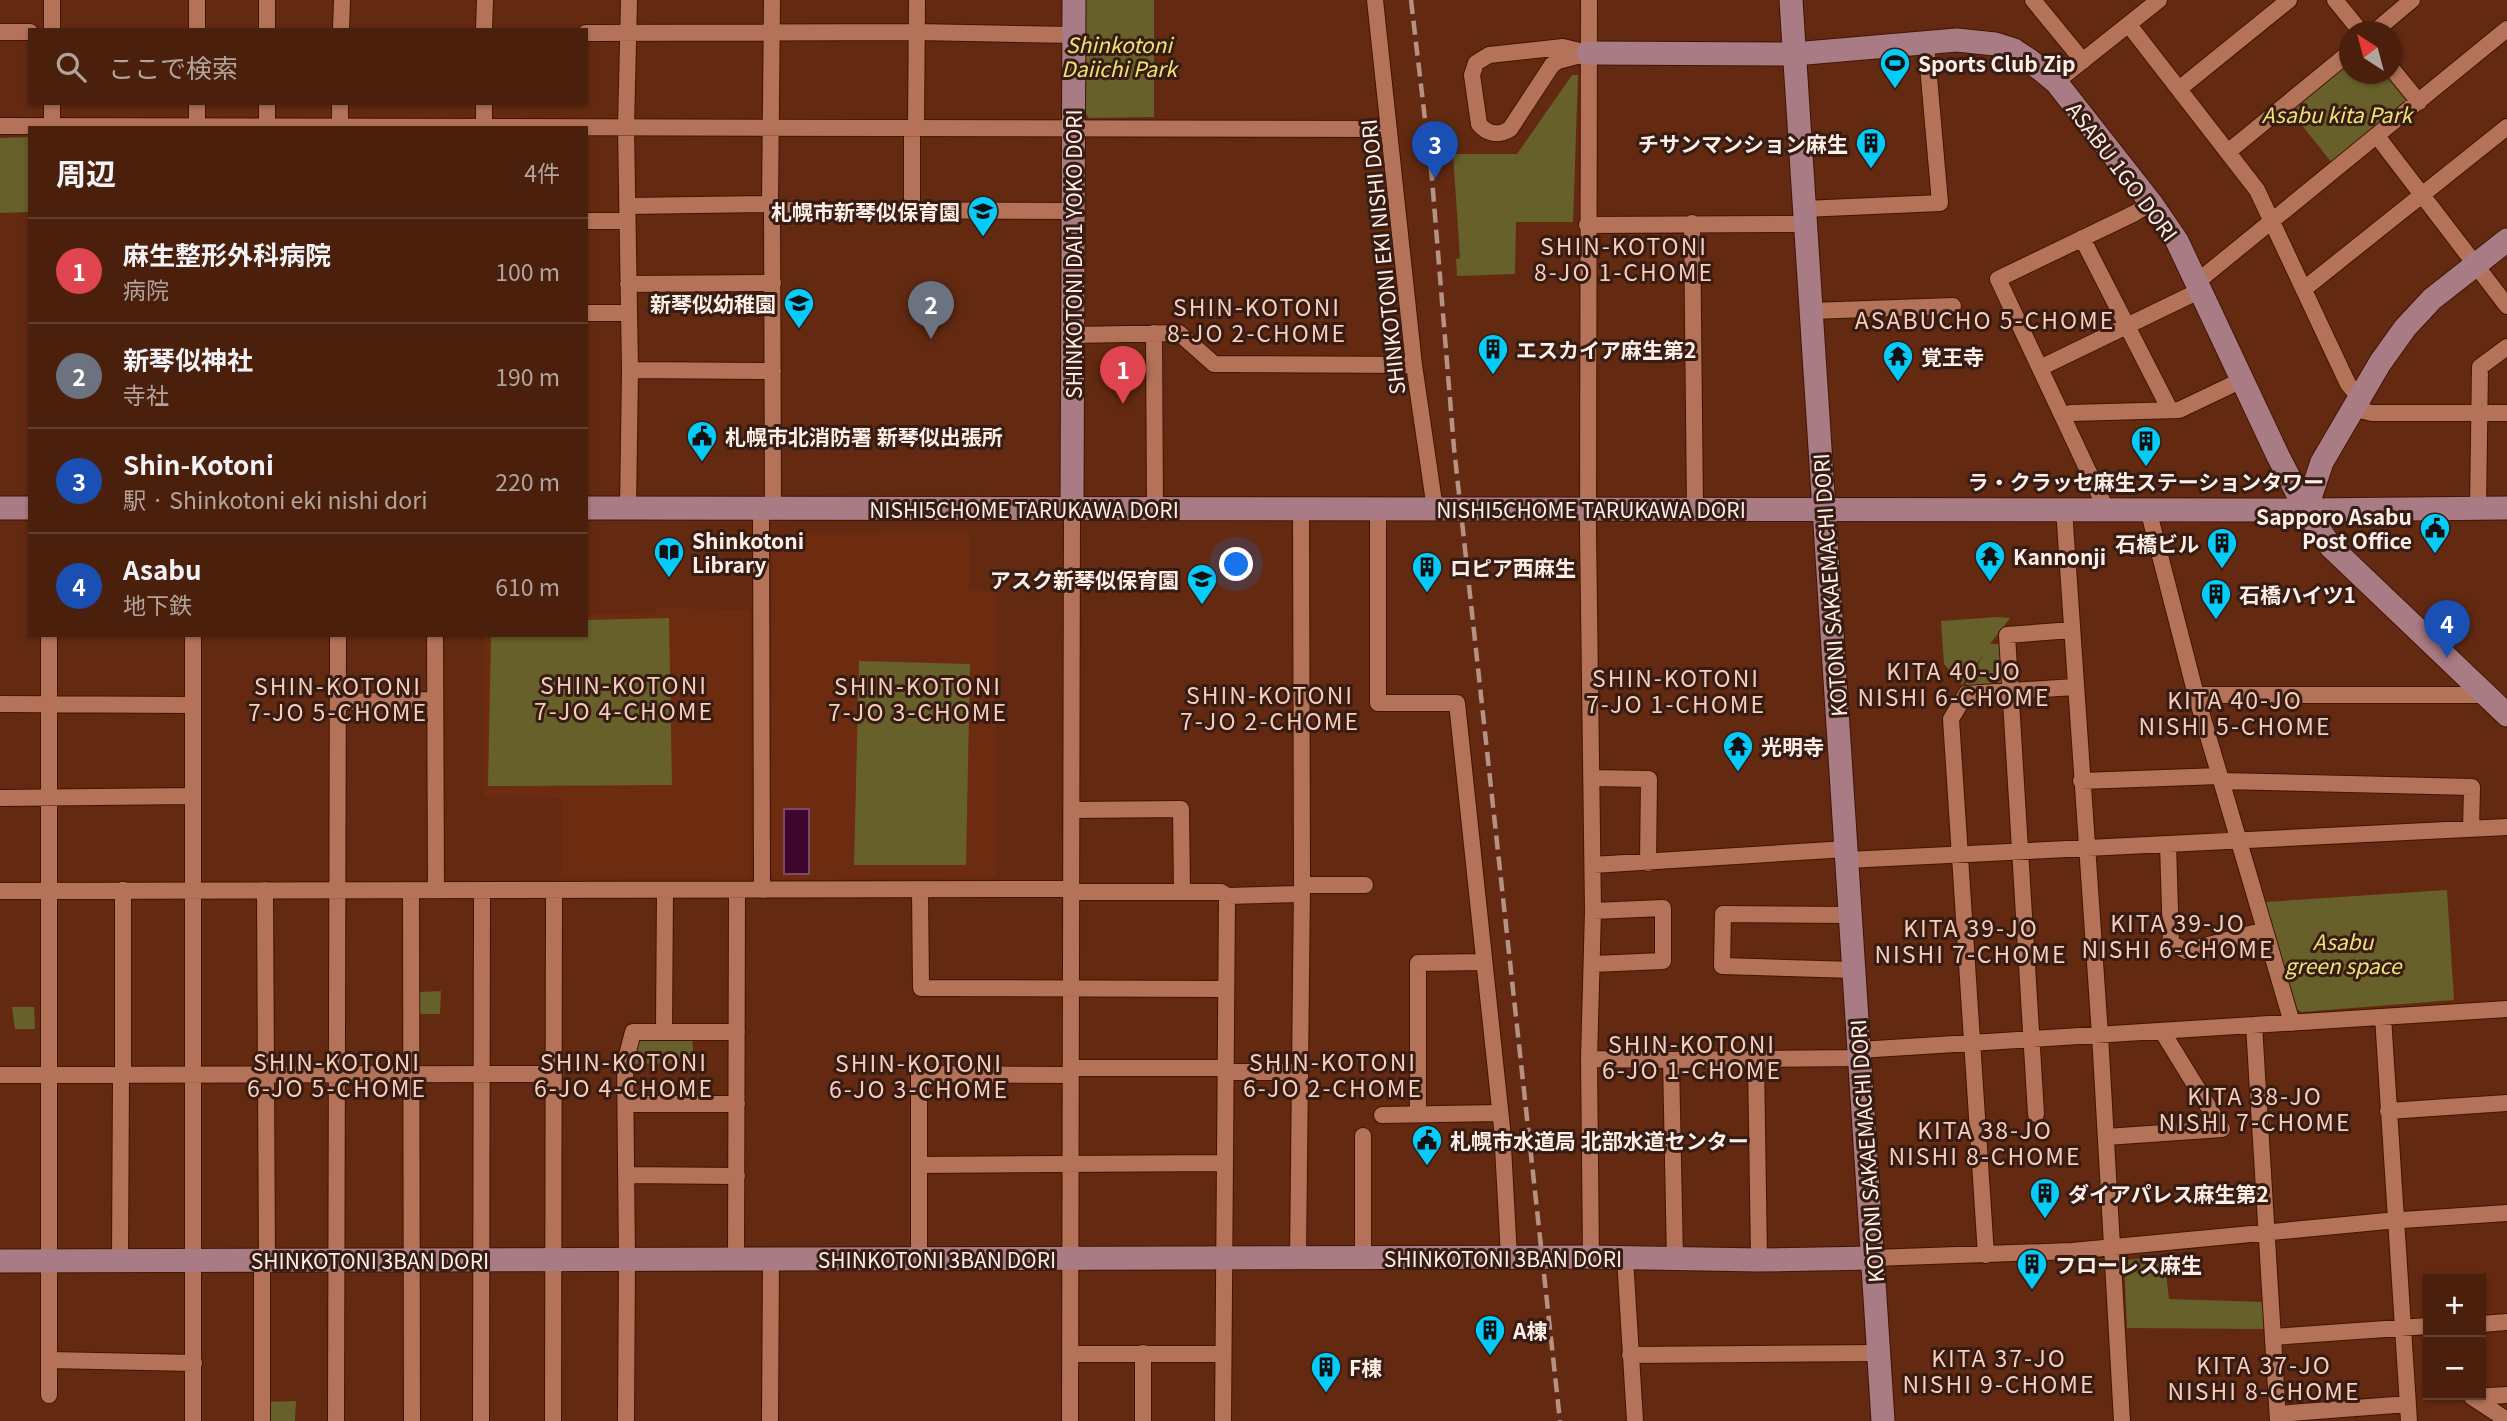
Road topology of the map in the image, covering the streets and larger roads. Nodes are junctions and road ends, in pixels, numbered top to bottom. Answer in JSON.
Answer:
{"nodes":[{"id":1,"x":52,"y":0,"type":"edge"},
{"id":2,"x":197,"y":0,"type":"edge"},
{"id":3,"x":267,"y":0,"type":"edge"},
{"id":4,"x":341,"y":0,"type":"edge"},
{"id":5,"x":485,"y":0,"type":"edge"},
{"id":6,"x":629,"y":0,"type":"edge"},
{"id":7,"x":772,"y":0,"type":"edge"},
{"id":8,"x":917,"y":0,"type":"edge"},
{"id":9,"x":1074,"y":0,"type":"edge"},
{"id":10,"x":1375,"y":0,"type":"edge"},
{"id":11,"x":1589,"y":0,"type":"edge"},
{"id":12,"x":1791,"y":0,"type":"edge"},
{"id":13,"x":2033,"y":0,"type":"edge"},
{"id":14,"x":2159,"y":0,"type":"edge"},
{"id":15,"x":2289,"y":0,"type":"edge"},
{"id":16,"x":2335,"y":0,"type":"edge"},
{"id":17,"x":2412,"y":0,"type":"edge"},
{"id":18,"x":2352,"y":21,"type":"edge"},
{"id":19,"x":2387,"y":21,"type":"edge"},
{"id":20,"x":2129,"y":25,"type":"junction"},
{"id":21,"x":52,"y":28,"type":"edge"},
{"id":22,"x":197,"y":28,"type":"edge"},
{"id":23,"x":267,"y":28,"type":"edge"},
{"id":24,"x":341,"y":28,"type":"edge"},
{"id":25,"x":484,"y":28,"type":"edge"},
{"id":26,"x":2507,"y":29,"type":"edge"},
{"id":27,"x":0,"y":32,"type":"edge"},
{"id":28,"x":28,"y":32,"type":"edge"},
{"id":29,"x":917,"y":32,"type":"junction"},
{"id":30,"x":588,"y":33,"type":"edge"},
{"id":31,"x":629,"y":33,"type":"junction"},
{"id":32,"x":772,"y":33,"type":"junction"},
{"id":33,"x":1074,"y":35,"type":"junction"},
{"id":34,"x":1926,"y":43,"type":"junction"},
{"id":35,"x":1521,"y":50,"type":"junction"},
{"id":36,"x":1588,"y":53,"type":"junction"},
{"id":37,"x":1794,"y":54,"type":"junction"},
{"id":38,"x":2083,"y":61,"type":"junction"},
{"id":39,"x":2339,"y":61,"type":"edge"},
{"id":40,"x":1542,"y":82,"type":"junction"},
{"id":41,"x":2056,"y":82,"type":"junction"},
{"id":42,"x":2402,"y":82,"type":"edge"},
{"id":43,"x":2179,"y":89,"type":"junction"},
{"id":44,"x":2418,"y":102,"type":"junction"},
{"id":45,"x":52,"y":105,"type":"edge"},
{"id":46,"x":197,"y":105,"type":"edge"},
{"id":47,"x":267,"y":105,"type":"edge"},
{"id":48,"x":340,"y":105,"type":"edge"},
{"id":49,"x":484,"y":105,"type":"edge"},
{"id":50,"x":0,"y":126,"type":"edge"},
{"id":51,"x":52,"y":126,"type":"edge"},
{"id":52,"x":197,"y":126,"type":"edge"},
{"id":53,"x":267,"y":126,"type":"edge"},
{"id":54,"x":340,"y":126,"type":"edge"},
{"id":55,"x":484,"y":126,"type":"edge"},
{"id":56,"x":28,"y":127,"type":"edge"},
{"id":57,"x":588,"y":127,"type":"edge"},
{"id":58,"x":626,"y":127,"type":"junction"},
{"id":59,"x":771,"y":127,"type":"junction"},
{"id":60,"x":2507,"y":127,"type":"edge"},
{"id":61,"x":914,"y":128,"type":"junction"},
{"id":62,"x":1074,"y":128,"type":"junction"},
{"id":63,"x":1389,"y":129,"type":"junction"},
{"id":64,"x":2377,"y":136,"type":"junction"},
{"id":65,"x":2229,"y":151,"type":"junction"},
{"id":66,"x":2422,"y":195,"type":"junction"},
{"id":67,"x":2151,"y":203,"type":"junction"},
{"id":68,"x":771,"y":207,"type":"junction"},
{"id":69,"x":912,"y":210,"type":"junction"},
{"id":70,"x":1073,"y":211,"type":"junction"},
{"id":71,"x":627,"y":214,"type":"junction"},
{"id":72,"x":1805,"y":217,"type":"junction"},
{"id":73,"x":588,"y":222,"type":"edge"},
{"id":74,"x":1692,"y":223,"type":"junction"},
{"id":75,"x":2272,"y":223,"type":"junction"},
{"id":76,"x":1587,"y":225,"type":"junction"},
{"id":77,"x":2082,"y":238,"type":"junction"},
{"id":78,"x":2507,"y":240,"type":"edge"},
{"id":79,"x":2475,"y":265,"type":"junction"},
{"id":80,"x":773,"y":283,"type":"junction"},
{"id":81,"x":628,"y":284,"type":"junction"},
{"id":82,"x":2199,"y":286,"type":"junction"},
{"id":83,"x":2304,"y":289,"type":"junction"},
{"id":84,"x":1953,"y":306,"type":"dead end"},
{"id":85,"x":2507,"y":306,"type":"edge"},
{"id":86,"x":1811,"y":311,"type":"junction"},
{"id":87,"x":588,"y":313,"type":"edge"},
{"id":88,"x":627,"y":313,"type":"junction"},
{"id":89,"x":2127,"y":325,"type":"junction"},
{"id":90,"x":1154,"y":333,"type":"junction"},
{"id":91,"x":1073,"y":335,"type":"junction"},
{"id":92,"x":2507,"y":347,"type":"edge"},
{"id":93,"x":1414,"y":365,"type":"junction"},
{"id":94,"x":2040,"y":368,"type":"junction"},
{"id":95,"x":630,"y":370,"type":"junction"},
{"id":96,"x":773,"y":371,"type":"junction"},
{"id":97,"x":2242,"y":380,"type":"junction"},
{"id":98,"x":2356,"y":402,"type":"junction"},
{"id":99,"x":2170,"y":410,"type":"junction"},
{"id":100,"x":2480,"y":413,"type":"junction"},
{"id":101,"x":2507,"y":413,"type":"edge"},
{"id":102,"x":2063,"y":417,"type":"junction"},
{"id":103,"x":0,"y":508,"type":"edge"},
{"id":104,"x":28,"y":508,"type":"edge"},
{"id":105,"x":2478,"y":508,"type":"junction"},
{"id":106,"x":2507,"y":508,"type":"edge"},
{"id":107,"x":588,"y":509,"type":"edge"},
{"id":108,"x":628,"y":509,"type":"junction"},
{"id":109,"x":767,"y":509,"type":"junction"},
{"id":110,"x":1072,"y":509,"type":"junction"},
{"id":111,"x":1155,"y":509,"type":"junction"},
{"id":112,"x":1301,"y":509,"type":"junction"},
{"id":113,"x":1378,"y":509,"type":"junction"},
{"id":114,"x":1435,"y":509,"type":"junction"},
{"id":115,"x":1588,"y":509,"type":"junction"},
{"id":116,"x":1695,"y":509,"type":"junction"},
{"id":117,"x":1824,"y":509,"type":"junction"},
{"id":118,"x":2064,"y":509,"type":"junction"},
{"id":119,"x":2106,"y":509,"type":"junction"},
{"id":120,"x":2148,"y":509,"type":"junction"},
{"id":121,"x":2306,"y":510,"type":"junction"},
{"id":122,"x":2071,"y":630,"type":"junction"},
{"id":123,"x":49,"y":637,"type":"edge"},
{"id":124,"x":193,"y":637,"type":"edge"},
{"id":125,"x":338,"y":637,"type":"edge"},
{"id":126,"x":435,"y":637,"type":"edge"},
{"id":127,"x":2076,"y":687,"type":"junction"},
{"id":128,"x":2010,"y":691,"type":"junction"},
{"id":129,"x":2196,"y":695,"type":"junction"},
{"id":130,"x":2486,"y":695,"type":"junction"},
{"id":131,"x":434,"y":700,"type":"junction"},
{"id":132,"x":338,"y":702,"type":"junction"},
{"id":133,"x":0,"y":704,"type":"edge"},
{"id":134,"x":50,"y":705,"type":"junction"},
{"id":135,"x":193,"y":705,"type":"junction"},
{"id":136,"x":2507,"y":715,"type":"edge"},
{"id":137,"x":1592,"y":778,"type":"junction"},
{"id":138,"x":2220,"y":779,"type":"junction"},
{"id":139,"x":2081,"y":781,"type":"junction"},
{"id":140,"x":193,"y":796,"type":"junction"},
{"id":141,"x":50,"y":797,"type":"junction"},
{"id":142,"x":0,"y":798,"type":"edge"},
{"id":143,"x":1072,"y":810,"type":"junction"},
{"id":144,"x":2507,"y":827,"type":"edge"},
{"id":145,"x":2470,"y":829,"type":"junction"},
{"id":146,"x":2238,"y":840,"type":"junction"},
{"id":147,"x":2168,"y":844,"type":"junction"},
{"id":148,"x":2086,"y":848,"type":"junction"},
{"id":149,"x":2020,"y":852,"type":"junction"},
{"id":150,"x":1847,"y":855,"type":"junction"},
{"id":151,"x":1961,"y":855,"type":"junction"},
{"id":152,"x":1647,"y":863,"type":"junction"},
{"id":153,"x":1593,"y":865,"type":"junction"},
{"id":154,"x":1365,"y":885,"type":"dead end"},
{"id":155,"x":920,"y":889,"type":"junction"},
{"id":156,"x":1072,"y":889,"type":"junction"},
{"id":157,"x":50,"y":890,"type":"junction"},
{"id":158,"x":123,"y":890,"type":"junction"},
{"id":159,"x":193,"y":890,"type":"junction"},
{"id":160,"x":265,"y":890,"type":"junction"},
{"id":161,"x":337,"y":890,"type":"junction"},
{"id":162,"x":411,"y":890,"type":"junction"},
{"id":163,"x":436,"y":890,"type":"junction"},
{"id":164,"x":482,"y":890,"type":"junction"},
{"id":165,"x":554,"y":890,"type":"junction"},
{"id":166,"x":665,"y":890,"type":"junction"},
{"id":167,"x":737,"y":890,"type":"junction"},
{"id":168,"x":762,"y":890,"type":"junction"},
{"id":169,"x":1301,"y":890,"type":"junction"},
{"id":170,"x":0,"y":891,"type":"edge"},
{"id":171,"x":1182,"y":891,"type":"junction"},
{"id":172,"x":1227,"y":895,"type":"junction"},
{"id":173,"x":1593,"y":911,"type":"junction"},
{"id":174,"x":1851,"y":915,"type":"junction"},
{"id":175,"x":2265,"y":930,"type":"junction"},
{"id":176,"x":1483,"y":962,"type":"junction"},
{"id":177,"x":1593,"y":964,"type":"junction"},
{"id":178,"x":1854,"y":970,"type":"junction"},
{"id":179,"x":1072,"y":988,"type":"junction"},
{"id":180,"x":1226,"y":989,"type":"junction"},
{"id":181,"x":2507,"y":1009,"type":"edge"},
{"id":182,"x":2383,"y":1017,"type":"junction"},
{"id":183,"x":2292,"y":1023,"type":"junction"},
{"id":184,"x":2254,"y":1025,"type":"junction"},
{"id":185,"x":664,"y":1031,"type":"junction"},
{"id":186,"x":2162,"y":1031,"type":"junction"},
{"id":187,"x":737,"y":1032,"type":"junction"},
{"id":188,"x":2100,"y":1035,"type":"junction"},
{"id":189,"x":2031,"y":1039,"type":"junction"},
{"id":190,"x":1972,"y":1043,"type":"junction"},
{"id":191,"x":1860,"y":1054,"type":"junction"},
{"id":192,"x":1589,"y":1059,"type":"junction"},
{"id":193,"x":1671,"y":1060,"type":"junction"},
{"id":194,"x":1756,"y":1060,"type":"junction"},
{"id":195,"x":1226,"y":1070,"type":"junction"},
{"id":196,"x":1071,"y":1071,"type":"junction"},
{"id":197,"x":1298,"y":1072,"type":"junction"},
{"id":198,"x":194,"y":1074,"type":"junction"},
{"id":199,"x":266,"y":1074,"type":"junction"},
{"id":200,"x":338,"y":1074,"type":"junction"},
{"id":201,"x":482,"y":1074,"type":"junction"},
{"id":202,"x":554,"y":1074,"type":"junction"},
{"id":203,"x":0,"y":1075,"type":"edge"},
{"id":204,"x":49,"y":1075,"type":"junction"},
{"id":205,"x":122,"y":1075,"type":"junction"},
{"id":206,"x":411,"y":1075,"type":"junction"},
{"id":207,"x":2507,"y":1103,"type":"edge"},
{"id":208,"x":626,"y":1104,"type":"junction"},
{"id":209,"x":737,"y":1104,"type":"junction"},
{"id":210,"x":2388,"y":1111,"type":"junction"},
{"id":211,"x":1500,"y":1113,"type":"junction"},
{"id":212,"x":1418,"y":1114,"type":"junction"},
{"id":213,"x":2036,"y":1114,"type":"dead end"},
{"id":214,"x":1382,"y":1115,"type":"dead end"},
{"id":215,"x":1363,"y":1136,"type":"dead end"},
{"id":216,"x":2106,"y":1137,"type":"junction"},
{"id":217,"x":1225,"y":1163,"type":"junction"},
{"id":218,"x":1071,"y":1164,"type":"junction"},
{"id":219,"x":919,"y":1165,"type":"junction"},
{"id":220,"x":626,"y":1175,"type":"junction"},
{"id":221,"x":737,"y":1175,"type":"junction"},
{"id":222,"x":2507,"y":1213,"type":"edge"},
{"id":223,"x":2395,"y":1220,"type":"junction"},
{"id":224,"x":2267,"y":1232,"type":"junction"},
{"id":225,"x":2113,"y":1248,"type":"junction"},
{"id":226,"x":1986,"y":1255,"type":"junction"},
{"id":227,"x":1509,"y":1257,"type":"junction"},
{"id":228,"x":1591,"y":1257,"type":"junction"},
{"id":229,"x":1070,"y":1258,"type":"junction"},
{"id":230,"x":1225,"y":1258,"type":"junction"},
{"id":231,"x":1297,"y":1258,"type":"junction"},
{"id":232,"x":1363,"y":1258,"type":"junction"},
{"id":233,"x":1625,"y":1258,"type":"junction"},
{"id":234,"x":1873,"y":1258,"type":"junction"},
{"id":235,"x":919,"y":1259,"type":"junction"},
{"id":236,"x":337,"y":1260,"type":"junction"},
{"id":237,"x":412,"y":1260,"type":"junction"},
{"id":238,"x":482,"y":1260,"type":"junction"},
{"id":239,"x":554,"y":1260,"type":"junction"},
{"id":240,"x":627,"y":1260,"type":"junction"},
{"id":241,"x":736,"y":1260,"type":"junction"},
{"id":242,"x":771,"y":1260,"type":"junction"},
{"id":243,"x":1675,"y":1260,"type":"junction"},
{"id":244,"x":1759,"y":1260,"type":"junction"},
{"id":245,"x":0,"y":1261,"type":"edge"},
{"id":246,"x":48,"y":1261,"type":"junction"},
{"id":247,"x":120,"y":1261,"type":"junction"},
{"id":248,"x":194,"y":1261,"type":"junction"},
{"id":249,"x":264,"y":1261,"type":"junction"},
{"id":250,"x":2507,"y":1322,"type":"edge"},
{"id":251,"x":2486,"y":1324,"type":"edge"},
{"id":252,"x":2423,"y":1326,"type":"edge"},
{"id":253,"x":2402,"y":1328,"type":"junction"},
{"id":254,"x":2273,"y":1337,"type":"junction"},
{"id":255,"x":1143,"y":1353,"type":"junction"},
{"id":256,"x":1879,"y":1353,"type":"junction"},
{"id":257,"x":1070,"y":1354,"type":"junction"},
{"id":258,"x":1223,"y":1354,"type":"junction"},
{"id":259,"x":1630,"y":1355,"type":"junction"},
{"id":260,"x":49,"y":1360,"type":"junction"},
{"id":261,"x":194,"y":1363,"type":"junction"},
{"id":262,"x":50,"y":1395,"type":"dead end"},
{"id":263,"x":2507,"y":1395,"type":"edge"},
{"id":264,"x":2407,"y":1404,"type":"junction"},
{"id":265,"x":2278,"y":1417,"type":"edge"},
{"id":266,"x":2507,"y":1420,"type":"edge"},
{"id":267,"x":193,"y":1421,"type":"edge"},
{"id":268,"x":262,"y":1421,"type":"edge"},
{"id":269,"x":337,"y":1421,"type":"edge"},
{"id":270,"x":412,"y":1421,"type":"edge"},
{"id":271,"x":481,"y":1421,"type":"edge"},
{"id":272,"x":553,"y":1421,"type":"edge"},
{"id":273,"x":626,"y":1421,"type":"edge"},
{"id":274,"x":770,"y":1421,"type":"edge"},
{"id":275,"x":1070,"y":1421,"type":"edge"},
{"id":276,"x":1143,"y":1421,"type":"edge"},
{"id":277,"x":1223,"y":1421,"type":"edge"},
{"id":278,"x":1635,"y":1421,"type":"edge"},
{"id":279,"x":1883,"y":1421,"type":"edge"},
{"id":280,"x":2122,"y":1421,"type":"edge"},
{"id":281,"x":2409,"y":1421,"type":"edge"}],
"edges":[{"from":1,"to":21,"type":"street"},
{"from":2,"to":22,"type":"street"},
{"from":3,"to":23,"type":"street"},
{"from":4,"to":24,"type":"street"},
{"from":5,"to":25,"type":"street"},
{"from":6,"to":31,"type":"street"},
{"from":7,"to":32,"type":"street"},
{"from":8,"to":29,"type":"street"},
{"from":9,"to":33,"type":"street","name":"SHINKOTONI DAI1 YOKO DORI"},
{"from":10,"to":63,"type":"street","name":"SHINKOTONI EKI NISHI DORI"},
{"from":11,"to":36,"type":"street"},
{"from":12,"to":37,"type":"street","name":"KOTONI SAKAEMACHI DORI"},
{"from":13,"to":38,"type":"street"},
{"from":14,"to":20,"type":"street"},
{"from":15,"to":43,"type":"street"},
{"from":16,"to":18,"type":"street"},
{"from":17,"to":19,"type":"street"},
{"from":20,"to":38,"type":"street"},
{"from":20,"to":43,"type":"street"},
{"from":26,"to":44,"type":"street"},
{"from":27,"to":28,"type":"street"},
{"from":29,"to":32,"type":"street"},
{"from":29,"to":33,"type":"street"},
{"from":29,"to":61,"type":"street"},
{"from":30,"to":31,"type":"street"},
{"from":31,"to":32,"type":"street"},
{"from":31,"to":58,"type":"street"},
{"from":32,"to":59,"type":"street"},
{"from":33,"to":62,"type":"street","name":"SHINKOTONI DAI1 YOKO DORI"},
{"from":34,"to":37,"type":"street","name":"ASABU 1GO DORI"},
{"from":34,"to":41,"type":"street","name":"ASABU 1GO DORI"},
{"from":34,"to":72,"type":"street"},
{"from":35,"to":36,"type":"street"},
{"from":35,"to":40,"type":"street"},
{"from":35,"to":40,"type":"street"},
{"from":36,"to":37,"type":"street","name":"ASABU 1GO DORI"},
{"from":36,"to":40,"type":"street"},
{"from":36,"to":76,"type":"street"},
{"from":37,"to":72,"type":"street","name":"KOTONI SAKAEMACHI DORI"},
{"from":38,"to":41,"type":"street"},
{"from":39,"to":65,"type":"street"},
{"from":41,"to":67,"type":"street","name":"ASABU 1GO DORI"},
{"from":42,"to":44,"type":"street"},
{"from":43,"to":65,"type":"street"},
{"from":44,"to":64,"type":"street"},
{"from":45,"to":51,"type":"street"},
{"from":46,"to":52,"type":"street"},
{"from":47,"to":53,"type":"street"},
{"from":48,"to":54,"type":"street"},
{"from":49,"to":55,"type":"street"},
{"from":50,"to":56,"type":"street"},
{"from":57,"to":58,"type":"street"},
{"from":58,"to":59,"type":"street"},
{"from":58,"to":71,"type":"street"},
{"from":59,"to":61,"type":"street"},
{"from":59,"to":68,"type":"street"},
{"from":60,"to":66,"type":"street"},
{"from":61,"to":62,"type":"street"},
{"from":61,"to":69,"type":"street"},
{"from":62,"to":63,"type":"street"},
{"from":62,"to":70,"type":"street","name":"SHINKOTONI DAI1 YOKO DORI"},
{"from":63,"to":93,"type":"street","name":"SHINKOTONI EKI NISHI DORI"},
{"from":64,"to":66,"type":"street"},
{"from":64,"to":75,"type":"street"},
{"from":65,"to":75,"type":"street"},
{"from":66,"to":79,"type":"street"},
{"from":66,"to":83,"type":"street"},
{"from":67,"to":77,"type":"street"},
{"from":67,"to":82,"type":"street","name":"ASABU 1GO DORI"},
{"from":68,"to":69,"type":"street"},
{"from":68,"to":71,"type":"street"},
{"from":68,"to":80,"type":"street"},
{"from":69,"to":70,"type":"street"},
{"from":70,"to":91,"type":"street","name":"SHINKOTONI DAI1 YOKO DORI"},
{"from":71,"to":73,"type":"street"},
{"from":71,"to":81,"type":"street"},
{"from":72,"to":74,"type":"street"},
{"from":72,"to":86,"type":"street","name":"KOTONI SAKAEMACHI DORI"},
{"from":74,"to":76,"type":"street"},
{"from":74,"to":116,"type":"street"},
{"from":75,"to":82,"type":"street"},
{"from":75,"to":83,"type":"street"},
{"from":76,"to":115,"type":"street"},
{"from":77,"to":89,"type":"street"},
{"from":77,"to":94,"type":"street"},
{"from":78,"to":79,"type":"street"},
{"from":79,"to":85,"type":"street"},
{"from":79,"to":98,"type":"street"},
{"from":80,"to":81,"type":"street"},
{"from":80,"to":96,"type":"street"},
{"from":81,"to":88,"type":"street"},
{"from":82,"to":89,"type":"street"},
{"from":82,"to":97,"type":"street","name":"ASABU 1GO DORI"},
{"from":83,"to":98,"type":"street"},
{"from":84,"to":86,"type":"street"},
{"from":86,"to":117,"type":"street","name":"KOTONI SAKAEMACHI DORI"},
{"from":87,"to":88,"type":"street"},
{"from":88,"to":95,"type":"street"},
{"from":89,"to":94,"type":"street"},
{"from":89,"to":99,"type":"street"},
{"from":90,"to":91,"type":"street"},
{"from":90,"to":93,"type":"street"},
{"from":90,"to":111,"type":"street"},
{"from":91,"to":110,"type":"street","name":"SHINKOTONI DAI1 YOKO DORI"},
{"from":92,"to":100,"type":"street"},
{"from":93,"to":114,"type":"street","name":"SHINKOTONI EKI NISHI DORI"},
{"from":94,"to":102,"type":"street"},
{"from":95,"to":96,"type":"street"},
{"from":95,"to":108,"type":"street"},
{"from":96,"to":109,"type":"street"},
{"from":97,"to":99,"type":"street"},
{"from":97,"to":121,"type":"street","name":"ASABU 1GO DORI"},
{"from":98,"to":100,"type":"street"},
{"from":98,"to":121,"type":"street"},
{"from":99,"to":102,"type":"street"},
{"from":100,"to":101,"type":"street"},
{"from":100,"to":105,"type":"street"},
{"from":102,"to":119,"type":"street"},
{"from":103,"to":104,"type":"street"},
{"from":105,"to":106,"type":"street","name":"NISHI5CHOME TARUKAWA DORI"},
{"from":105,"to":121,"type":"street","name":"NISHI5CHOME TARUKAWA DORI"},
{"from":107,"to":108,"type":"street","name":"NISHI5CHOME TARUKAWA DORI"},
{"from":108,"to":109,"type":"street","name":"NISHI5CHOME TARUKAWA DORI"},
{"from":109,"to":110,"type":"street","name":"NISHI5CHOME TARUKAWA DORI"},
{"from":109,"to":168,"type":"street"},
{"from":110,"to":111,"type":"street","name":"NISHI5CHOME TARUKAWA DORI"},
{"from":110,"to":143,"type":"street"},
{"from":111,"to":112,"type":"street","name":"NISHI5CHOME TARUKAWA DORI"},
{"from":112,"to":113,"type":"street","name":"NISHI5CHOME TARUKAWA DORI"},
{"from":112,"to":169,"type":"street"},
{"from":113,"to":114,"type":"street","name":"NISHI5CHOME TARUKAWA DORI"},
{"from":113,"to":176,"type":"street"},
{"from":114,"to":115,"type":"street","name":"NISHI5CHOME TARUKAWA DORI"},
{"from":115,"to":116,"type":"street","name":"NISHI5CHOME TARUKAWA DORI"},
{"from":115,"to":137,"type":"street"},
{"from":116,"to":117,"type":"street","name":"NISHI5CHOME TARUKAWA DORI"},
{"from":117,"to":118,"type":"street","name":"NISHI5CHOME TARUKAWA DORI"},
{"from":117,"to":150,"type":"street","name":"KOTONI SAKAEMACHI DORI"},
{"from":118,"to":119,"type":"street","name":"NISHI5CHOME TARUKAWA DORI"},
{"from":118,"to":122,"type":"street"},
{"from":119,"to":120,"type":"street","name":"NISHI5CHOME TARUKAWA DORI"},
{"from":120,"to":121,"type":"street","name":"NISHI5CHOME TARUKAWA DORI"},
{"from":120,"to":129,"type":"street"},
{"from":121,"to":130,"type":"street"},
{"from":122,"to":127,"type":"street"},
{"from":122,"to":128,"type":"street"},
{"from":123,"to":134,"type":"street"},
{"from":124,"to":135,"type":"street"},
{"from":125,"to":132,"type":"street"},
{"from":126,"to":131,"type":"street"},
{"from":127,"to":128,"type":"street"},
{"from":127,"to":139,"type":"street"},
{"from":128,"to":149,"type":"street"},
{"from":128,"to":151,"type":"street"},
{"from":129,"to":130,"type":"street"},
{"from":129,"to":138,"type":"street"},
{"from":130,"to":136,"type":"street"},
{"from":131,"to":132,"type":"street"},
{"from":131,"to":163,"type":"street"},
{"from":132,"to":161,"type":"street"},
{"from":133,"to":134,"type":"street"},
{"from":134,"to":135,"type":"street"},
{"from":134,"to":141,"type":"street"},
{"from":135,"to":140,"type":"street"},
{"from":137,"to":152,"type":"street"},
{"from":137,"to":153,"type":"street"},
{"from":138,"to":139,"type":"street"},
{"from":138,"to":145,"type":"street"},
{"from":138,"to":146,"type":"street"},
{"from":139,"to":148,"type":"street"},
{"from":140,"to":141,"type":"street"},
{"from":140,"to":159,"type":"street"},
{"from":141,"to":142,"type":"street"},
{"from":141,"to":157,"type":"street"},
{"from":143,"to":156,"type":"street"},
{"from":143,"to":171,"type":"street"},
{"from":144,"to":145,"type":"street"},
{"from":145,"to":146,"type":"street"},
{"from":146,"to":147,"type":"street"},
{"from":146,"to":175,"type":"street"},
{"from":147,"to":148,"type":"street"},
{"from":147,"to":175,"type":"street"},
{"from":148,"to":149,"type":"street"},
{"from":148,"to":188,"type":"street"},
{"from":149,"to":151,"type":"street"},
{"from":149,"to":189,"type":"street"},
{"from":150,"to":151,"type":"street"},
{"from":150,"to":152,"type":"street"},
{"from":150,"to":174,"type":"street","name":"KOTONI SAKAEMACHI DORI"},
{"from":151,"to":190,"type":"street"},
{"from":152,"to":153,"type":"street"},
{"from":153,"to":173,"type":"street"},
{"from":154,"to":169,"type":"street"},
{"from":155,"to":156,"type":"street"},
{"from":155,"to":168,"type":"street"},
{"from":155,"to":179,"type":"street"},
{"from":156,"to":171,"type":"street"},
{"from":156,"to":179,"type":"street"},
{"from":157,"to":158,"type":"street"},
{"from":157,"to":170,"type":"street"},
{"from":157,"to":204,"type":"street"},
{"from":158,"to":159,"type":"street"},
{"from":158,"to":205,"type":"street"},
{"from":159,"to":160,"type":"street"},
{"from":159,"to":198,"type":"street"},
{"from":160,"to":161,"type":"street"},
{"from":160,"to":199,"type":"street"},
{"from":161,"to":162,"type":"street"},
{"from":161,"to":200,"type":"street"},
{"from":162,"to":163,"type":"street"},
{"from":162,"to":206,"type":"street"},
{"from":163,"to":164,"type":"street"},
{"from":164,"to":165,"type":"street"},
{"from":164,"to":201,"type":"street"},
{"from":165,"to":166,"type":"street"},
{"from":165,"to":202,"type":"street"},
{"from":166,"to":167,"type":"street"},
{"from":166,"to":185,"type":"street"},
{"from":167,"to":168,"type":"street"},
{"from":167,"to":187,"type":"street"},
{"from":169,"to":172,"type":"street"},
{"from":169,"to":197,"type":"street"},
{"from":171,"to":172,"type":"street"},
{"from":172,"to":180,"type":"street"},
{"from":173,"to":177,"type":"street"},
{"from":173,"to":177,"type":"street"},
{"from":174,"to":178,"type":"street","name":"KOTONI SAKAEMACHI DORI"},
{"from":174,"to":178,"type":"street"},
{"from":175,"to":183,"type":"street"},
{"from":176,"to":211,"type":"street"},
{"from":176,"to":212,"type":"street"},
{"from":177,"to":192,"type":"street"},
{"from":178,"to":191,"type":"street","name":"KOTONI SAKAEMACHI DORI"},
{"from":179,"to":180,"type":"street"},
{"from":179,"to":196,"type":"street"},
{"from":180,"to":195,"type":"street"},
{"from":181,"to":182,"type":"street"},
{"from":182,"to":183,"type":"street"},
{"from":182,"to":210,"type":"street"},
{"from":183,"to":184,"type":"street"},
{"from":184,"to":186,"type":"street"},
{"from":184,"to":224,"type":"street"},
{"from":185,"to":187,"type":"street"},
{"from":185,"to":208,"type":"street"},
{"from":186,"to":188,"type":"street"},
{"from":186,"to":216,"type":"street"},
{"from":187,"to":209,"type":"street"},
{"from":188,"to":189,"type":"street"},
{"from":188,"to":216,"type":"street"},
{"from":189,"to":190,"type":"street"},
{"from":189,"to":213,"type":"street"},
{"from":190,"to":191,"type":"street"},
{"from":190,"to":226,"type":"street"},
{"from":191,"to":194,"type":"street"},
{"from":191,"to":234,"type":"street","name":"KOTONI SAKAEMACHI DORI"},
{"from":192,"to":193,"type":"street"},
{"from":192,"to":228,"type":"street"},
{"from":193,"to":194,"type":"street"},
{"from":193,"to":243,"type":"street"},
{"from":194,"to":244,"type":"street"},
{"from":195,"to":196,"type":"street"},
{"from":195,"to":197,"type":"street"},
{"from":195,"to":217,"type":"street"},
{"from":196,"to":218,"type":"street"},
{"from":196,"to":219,"type":"street"},
{"from":197,"to":231,"type":"street"},
{"from":198,"to":199,"type":"street"},
{"from":198,"to":205,"type":"street"},
{"from":198,"to":248,"type":"street"},
{"from":199,"to":200,"type":"street"},
{"from":199,"to":249,"type":"street"},
{"from":200,"to":206,"type":"street"},
{"from":200,"to":236,"type":"street"},
{"from":201,"to":202,"type":"street"},
{"from":201,"to":206,"type":"street"},
{"from":201,"to":238,"type":"street"},
{"from":202,"to":239,"type":"street"},
{"from":203,"to":204,"type":"street"},
{"from":204,"to":205,"type":"street"},
{"from":204,"to":246,"type":"street"},
{"from":205,"to":247,"type":"street"},
{"from":206,"to":237,"type":"street"},
{"from":207,"to":210,"type":"street"},
{"from":208,"to":209,"type":"street"},
{"from":208,"to":220,"type":"street"},
{"from":209,"to":221,"type":"street"},
{"from":210,"to":223,"type":"street"},
{"from":211,"to":212,"type":"street"},
{"from":211,"to":227,"type":"street"},
{"from":212,"to":214,"type":"street"},
{"from":215,"to":232,"type":"street"},
{"from":216,"to":225,"type":"street"},
{"from":217,"to":218,"type":"street"},
{"from":217,"to":230,"type":"street"},
{"from":218,"to":219,"type":"street"},
{"from":218,"to":229,"type":"street"},
{"from":219,"to":235,"type":"street"},
{"from":220,"to":221,"type":"street"},
{"from":220,"to":240,"type":"street"},
{"from":221,"to":241,"type":"street"},
{"from":222,"to":223,"type":"street"},
{"from":223,"to":224,"type":"street"},
{"from":223,"to":253,"type":"street"},
{"from":224,"to":225,"type":"street"},
{"from":224,"to":254,"type":"street"},
{"from":225,"to":226,"type":"street"},
{"from":225,"to":280,"type":"street"},
{"from":226,"to":234,"type":"street"},
{"from":227,"to":228,"type":"street","name":"SHINKOTONI 3BAN DORI"},
{"from":227,"to":232,"type":"street","name":"SHINKOTONI 3BAN DORI"},
{"from":228,"to":233,"type":"street","name":"SHINKOTONI 3BAN DORI"},
{"from":229,"to":230,"type":"street","name":"SHINKOTONI 3BAN DORI"},
{"from":229,"to":235,"type":"street","name":"SHINKOTONI 3BAN DORI"},
{"from":229,"to":257,"type":"street"},
{"from":230,"to":231,"type":"street","name":"SHINKOTONI 3BAN DORI"},
{"from":230,"to":258,"type":"street"},
{"from":231,"to":232,"type":"street","name":"SHINKOTONI 3BAN DORI"},
{"from":233,"to":243,"type":"street","name":"SHINKOTONI 3BAN DORI"},
{"from":233,"to":259,"type":"street"},
{"from":234,"to":244,"type":"street","name":"SHINKOTONI 3BAN DORI"},
{"from":234,"to":256,"type":"street","name":"KOTONI SAKAEMACHI DORI"},
{"from":235,"to":242,"type":"street","name":"SHINKOTONI 3BAN DORI"},
{"from":236,"to":237,"type":"street","name":"SHINKOTONI 3BAN DORI"},
{"from":236,"to":249,"type":"street","name":"SHINKOTONI 3BAN DORI"},
{"from":236,"to":269,"type":"street"},
{"from":237,"to":238,"type":"street","name":"SHINKOTONI 3BAN DORI"},
{"from":237,"to":270,"type":"street"},
{"from":238,"to":239,"type":"street","name":"SHINKOTONI 3BAN DORI"},
{"from":238,"to":271,"type":"street"},
{"from":239,"to":240,"type":"street","name":"SHINKOTONI 3BAN DORI"},
{"from":239,"to":272,"type":"street"},
{"from":240,"to":241,"type":"street","name":"SHINKOTONI 3BAN DORI"},
{"from":240,"to":273,"type":"street"},
{"from":241,"to":242,"type":"street","name":"SHINKOTONI 3BAN DORI"},
{"from":242,"to":274,"type":"street"},
{"from":243,"to":244,"type":"street","name":"SHINKOTONI 3BAN DORI"},
{"from":245,"to":246,"type":"street","name":"SHINKOTONI 3BAN DORI"},
{"from":246,"to":247,"type":"street","name":"SHINKOTONI 3BAN DORI"},
{"from":246,"to":260,"type":"street"},
{"from":247,"to":248,"type":"street","name":"SHINKOTONI 3BAN DORI"},
{"from":248,"to":249,"type":"street","name":"SHINKOTONI 3BAN DORI"},
{"from":248,"to":261,"type":"street"},
{"from":249,"to":268,"type":"street"},
{"from":250,"to":251,"type":"street"},
{"from":252,"to":253,"type":"street"},
{"from":253,"to":254,"type":"street"},
{"from":253,"to":264,"type":"street"},
{"from":254,"to":265,"type":"street"},
{"from":255,"to":257,"type":"street"},
{"from":255,"to":258,"type":"street"},
{"from":255,"to":276,"type":"street"},
{"from":256,"to":259,"type":"street"},
{"from":256,"to":279,"type":"street","name":"KOTONI SAKAEMACHI DORI"},
{"from":257,"to":275,"type":"street"},
{"from":258,"to":277,"type":"street"},
{"from":259,"to":278,"type":"street"},
{"from":260,"to":261,"type":"street"},
{"from":260,"to":262,"type":"street"},
{"from":261,"to":267,"type":"street"},
{"from":263,"to":266,"type":"street"},
{"from":264,"to":265,"type":"street"},
{"from":264,"to":281,"type":"street"}]}
